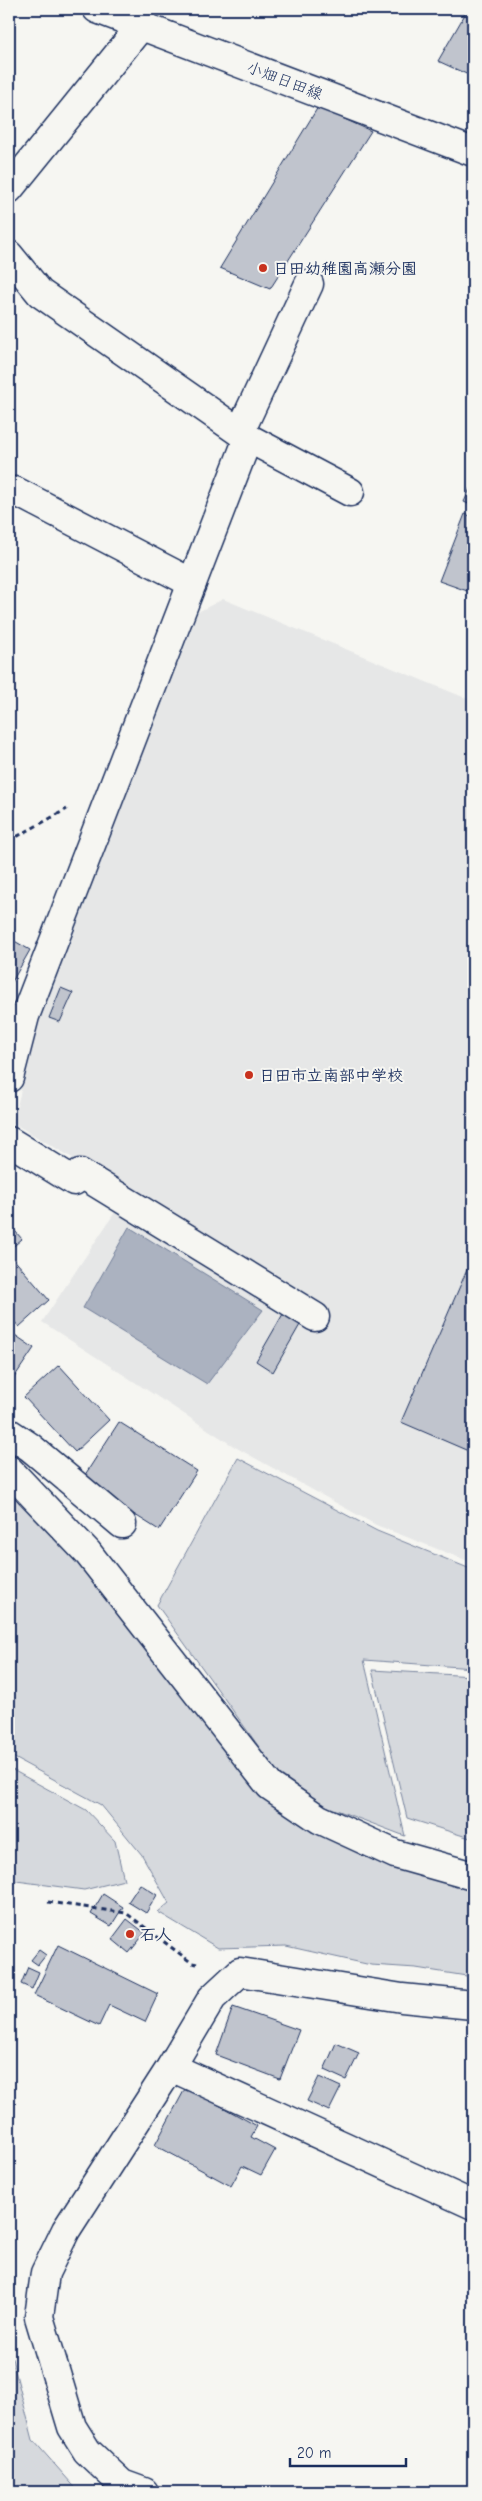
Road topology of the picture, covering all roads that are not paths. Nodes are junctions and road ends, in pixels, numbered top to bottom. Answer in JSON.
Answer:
{"nodes":[{"id":1,"x":97,"y":9,"type":"edge"},
{"id":2,"x":141,"y":17,"type":"edge"},
{"id":3,"x":473,"y":152,"type":"edge"},
{"id":4,"x":9,"y":189,"type":"edge"},
{"id":5,"x":9,"y":255,"type":"edge"},
{"id":6,"x":308,"y":284,"type":"dead end"},
{"id":7,"x":244,"y":435,"type":"junction"},
{"id":8,"x":16,"y":491,"type":"dead end"},
{"id":9,"x":350,"y":492,"type":"dead end"},
{"id":10,"x":192,"y":583,"type":"junction"},
{"id":11,"x":9,"y":1078,"type":"edge"},
{"id":12,"x":9,"y":1141,"type":"edge"},
{"id":13,"x":316,"y":1317,"type":"dead end"},
{"id":14,"x":9,"y":1433,"type":"edge"},
{"id":15,"x":9,"y":1470,"type":"edge"},
{"id":16,"x":122,"y":1524,"type":"dead end"},
{"id":17,"x":473,"y":1876,"type":"edge"},
{"id":18,"x":473,"y":2005,"type":"edge"},
{"id":19,"x":172,"y":2067,"type":"junction"},
{"id":20,"x":473,"y":2205,"type":"edge"},
{"id":21,"x":144,"y":2492,"type":"edge"}],
"edges":[{"from":1,"to":2,"type":"street","name":"小畑日田線"},
{"from":2,"to":3,"type":"street","name":"小畑日田線"},
{"from":2,"to":4,"type":"street"},
{"from":5,"to":7,"type":"street"},
{"from":6,"to":7,"type":"street"},
{"from":7,"to":9,"type":"street"},
{"from":7,"to":10,"type":"street"},
{"from":8,"to":10,"type":"street"},
{"from":10,"to":11,"type":"street"},
{"from":12,"to":13,"type":"street"},
{"from":14,"to":16,"type":"street"},
{"from":15,"to":17,"type":"street"},
{"from":18,"to":19,"type":"street"},
{"from":19,"to":20,"type":"street"},
{"from":19,"to":21,"type":"street"}]}
